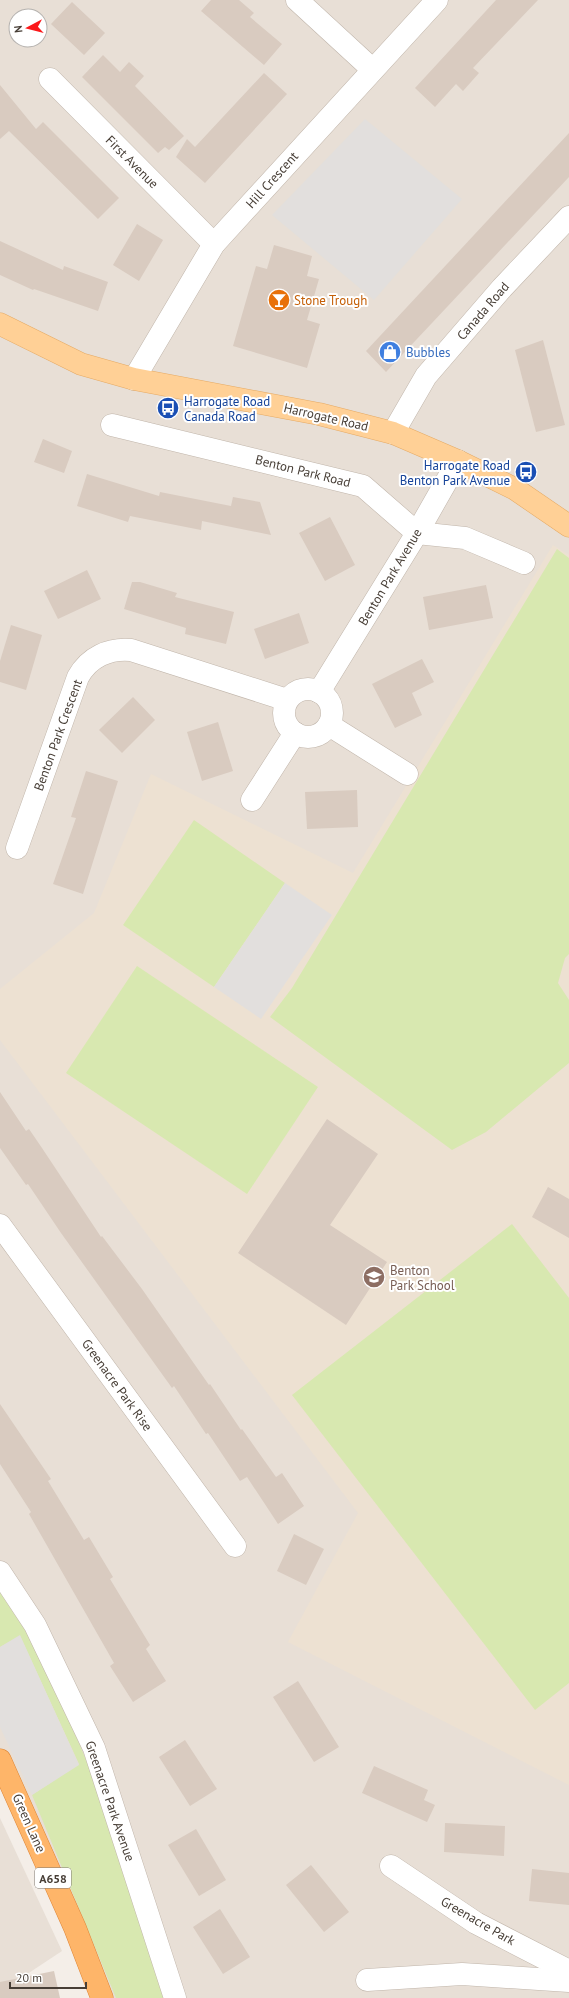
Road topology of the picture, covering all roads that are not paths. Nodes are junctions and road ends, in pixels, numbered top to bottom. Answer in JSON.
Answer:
{"nodes":[{"id":1,"x":297,"y":0,"type":"edge"},
{"id":2,"x":437,"y":0,"type":"edge"},
{"id":3,"x":372,"y":69,"type":"junction"},
{"id":4,"x":50,"y":79,"type":"dead end"},
{"id":5,"x":569,"y":217,"type":"edge"},
{"id":6,"x":214,"y":244,"type":"junction"},
{"id":7,"x":0,"y":324,"type":"edge"},
{"id":8,"x":134,"y":379,"type":"junction"},
{"id":9,"x":112,"y":425,"type":"dead end"},
{"id":10,"x":393,"y":433,"type":"junction"},
{"id":11,"x":458,"y":461,"type":"junction"},
{"id":12,"x":569,"y":526,"type":"edge"},
{"id":13,"x":417,"y":533,"type":"junction"},
{"id":14,"x":524,"y":563,"type":"dead end"},
{"id":15,"x":319,"y":692,"type":"junction"},
{"id":16,"x":287,"y":700,"type":"junction"},
{"id":17,"x":328,"y":725,"type":"junction"},
{"id":18,"x":295,"y":733,"type":"junction"},
{"id":19,"x":407,"y":774,"type":"dead end"},
{"id":20,"x":252,"y":800,"type":"dead end"},
{"id":21,"x":17,"y":848,"type":"dead end"},
{"id":22,"x":0,"y":1225,"type":"edge"},
{"id":23,"x":235,"y":1546,"type":"dead end"},
{"id":24,"x":0,"y":1572,"type":"edge"},
{"id":25,"x":0,"y":1760,"type":"edge"},
{"id":26,"x":391,"y":1866,"type":"dead end"},
{"id":27,"x":569,"y":1971,"type":"edge"},
{"id":28,"x":367,"y":1980,"type":"dead end"},
{"id":29,"x":569,"y":1981,"type":"edge"},
{"id":30,"x":102,"y":1998,"type":"edge"},
{"id":31,"x":175,"y":1998,"type":"edge"}],
"edges":[{"from":1,"to":3,"type":"street"},
{"from":2,"to":3,"type":"street","name":"Hill Crescent"},
{"from":3,"to":6,"type":"street","name":"Hill Crescent"},
{"from":4,"to":6,"type":"street","name":"First Avenue"},
{"from":5,"to":10,"type":"street","name":"Canada Road"},
{"from":6,"to":8,"type":"street","name":"Hill Crescent"},
{"from":7,"to":8,"type":"main road","name":"Harrogate Road"},
{"from":8,"to":10,"type":"main road","name":"Harrogate Road"},
{"from":9,"to":13,"type":"street","name":"Benton Park Road"},
{"from":10,"to":11,"type":"main road","name":"Harrogate Road"},
{"from":11,"to":12,"type":"main road","name":"Harrogate Road"},
{"from":11,"to":13,"type":"street","name":"Benton Park Avenue"},
{"from":13,"to":14,"type":"street"},
{"from":13,"to":15,"type":"street","name":"Benton Park Avenue"},
{"from":15,"to":16,"type":"street"},
{"from":15,"to":17,"type":"street"},
{"from":16,"to":18,"type":"street"},
{"from":16,"to":21,"type":"street","name":"Benton Park Crescent"},
{"from":17,"to":18,"type":"street"},
{"from":17,"to":19,"type":"street"},
{"from":18,"to":20,"type":"street"},
{"from":22,"to":23,"type":"street","name":"Greenacre Park Rise"},
{"from":24,"to":31,"type":"street","name":"Greenacre Park Avenue"},
{"from":25,"to":30,"type":"highway","name":"Green Lane","number":"A658"},
{"from":26,"to":27,"type":"street","name":"Greenacre Park"},
{"from":28,"to":29,"type":"street"}]}
